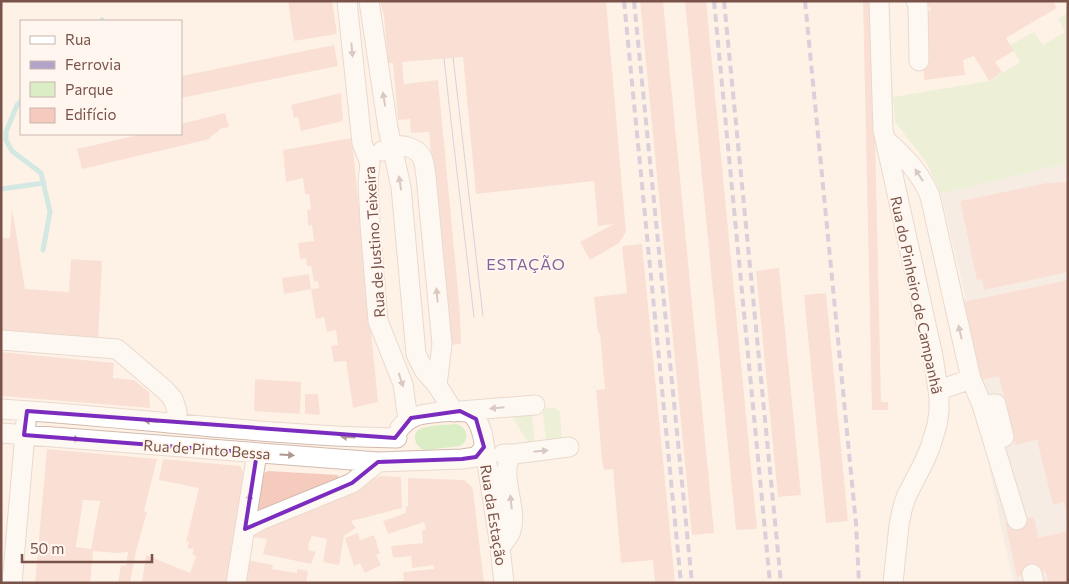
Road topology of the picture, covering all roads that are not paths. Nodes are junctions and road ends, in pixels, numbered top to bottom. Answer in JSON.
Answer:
{"nodes":[{"id":1,"x":347,"y":1,"type":"edge"},
{"id":2,"x":369,"y":1,"type":"edge"},
{"id":3,"x":879,"y":1,"type":"edge"},
{"id":4,"x":916,"y":1,"type":"edge"},
{"id":5,"x":919,"y":61,"type":"dead end"},
{"id":6,"x":885,"y":139,"type":"junction"},
{"id":7,"x":392,"y":147,"type":"junction"},
{"id":8,"x":370,"y":163,"type":"junction"},
{"id":9,"x":427,"y":188,"type":"junction"},
{"id":10,"x":404,"y":219,"type":"junction"},
{"id":11,"x":1,"y":340,"type":"edge"},
{"id":12,"x":971,"y":379,"type":"junction"},
{"id":13,"x":437,"y":384,"type":"junction"},
{"id":14,"x":939,"y":390,"type":"junction"},
{"id":15,"x":535,"y":405,"type":"dead end"},
{"id":16,"x":1,"y":410,"type":"edge"},
{"id":17,"x":27,"y":411,"type":"junction"},
{"id":18,"x":457,"y":411,"type":"junction"},
{"id":19,"x":408,"y":420,"type":"junction"},
{"id":20,"x":177,"y":423,"type":"junction"},
{"id":21,"x":1,"y":433,"type":"edge"},
{"id":22,"x":24,"y":435,"type":"junction"},
{"id":23,"x":397,"y":438,"type":"junction"},
{"id":24,"x":569,"y":448,"type":"dead end"},
{"id":25,"x":257,"y":453,"type":"junction"},
{"id":26,"x":482,"y":453,"type":"junction"},
{"id":27,"x":514,"y":454,"type":"junction"},
{"id":28,"x":413,"y":461,"type":"junction"},
{"id":29,"x":378,"y":462,"type":"junction"},
{"id":30,"x":1016,"y":515,"type":"dead end"},
{"id":31,"x":245,"y":528,"type":"junction"},
{"id":32,"x":500,"y":547,"type":"junction"},
{"id":33,"x":12,"y":583,"type":"edge"},
{"id":34,"x":236,"y":583,"type":"edge"},
{"id":35,"x":504,"y":583,"type":"edge"},
{"id":36,"x":893,"y":583,"type":"edge"}],
"edges":[{"from":1,"to":8,"type":"street","name":"Rua de Justino Teixeira","one_way":true},
{"from":7,"to":2,"type":"street","name":"Rua de Justino Teixeira","one_way":true},
{"from":3,"to":6,"type":"street","name":"Rua do Pinheiro de Campanhã"},
{"from":4,"to":5,"type":"street"},
{"from":12,"to":6,"type":"street","one_way":true},
{"from":6,"to":14,"type":"street","name":"Rua do Pinheiro de Campanhã"},
{"from":7,"to":8,"type":"street"},
{"from":7,"to":9,"type":"street"},
{"from":10,"to":7,"type":"street","name":"Rua de Justino Teixeira","one_way":true},
{"from":8,"to":19,"type":"street","name":"Rua de Justino Teixeira","one_way":true},
{"from":9,"to":10,"type":"street"},
{"from":13,"to":9,"type":"street","one_way":true},
{"from":10,"to":13,"type":"street","name":"Rua de Justino Teixeira"},
{"from":11,"to":20,"type":"street"},
{"from":12,"to":14,"type":"street"},
{"from":12,"to":30,"type":"street"},
{"from":13,"to":18,"type":"street","name":"Rua de Justino Teixeira"},
{"from":14,"to":36,"type":"street","name":"Rua do Pinheiro de Campanhã"},
{"from":15,"to":18,"type":"street","one_way":true},
{"from":16,"to":17,"type":"street","name":"Rua de Pinto Bessa"},
{"from":20,"to":17,"type":"street","name":"Rua de Pinto Bessa","one_way":true},
{"from":17,"to":22,"type":"street"},
{"from":18,"to":19,"type":"street"},
{"from":18,"to":26,"type":"street"},
{"from":19,"to":23,"type":"street"},
{"from":23,"to":20,"type":"street","name":"Rua de Pinto Bessa","one_way":true},
{"from":21,"to":22,"type":"street","name":"Rua de Pinto Bessa"},
{"from":22,"to":25,"type":"street","name":"Rua de Pinto Bessa","one_way":true},
{"from":22,"to":33,"type":"street"},
{"from":23,"to":28,"type":"street"},
{"from":27,"to":24,"type":"street","name":"Rua de Pinto Bessa","one_way":true},
{"from":25,"to":29,"type":"street","name":"Rua de Pinto Bessa","one_way":true},
{"from":31,"to":25,"type":"street","one_way":true},
{"from":26,"to":27,"type":"street","name":"Rua de Pinto Bessa"},
{"from":26,"to":28,"type":"street","name":"Rua de Pinto Bessa"},
{"from":26,"to":32,"type":"street","name":"Rua da Estação"},
{"from":32,"to":27,"type":"street","one_way":true},
{"from":28,"to":29,"type":"street","name":"Rua de Pinto Bessa"},
{"from":29,"to":31,"type":"street"},
{"from":31,"to":34,"type":"street"},
{"from":32,"to":35,"type":"street","name":"Rua da Estação"}]}
